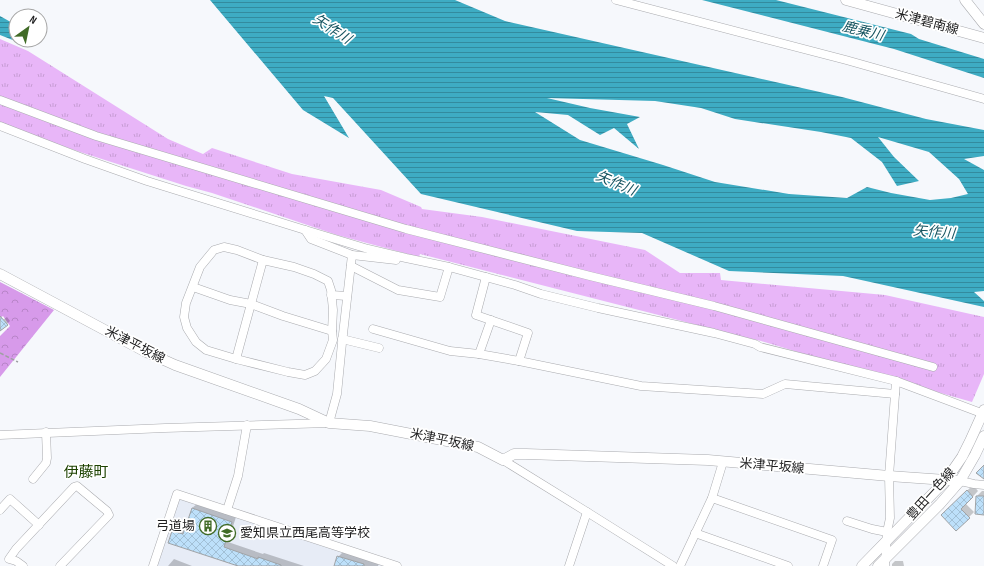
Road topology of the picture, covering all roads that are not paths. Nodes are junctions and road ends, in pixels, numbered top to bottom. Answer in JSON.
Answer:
{"nodes":[{"id":1,"x":616,"y":0,"type":"edge"},
{"id":2,"x":846,"y":0,"type":"edge"},
{"id":3,"x":965,"y":0,"type":"edge"},
{"id":4,"x":875,"y":4,"type":"edge"},
{"id":5,"x":984,"y":24,"type":"edge"},
{"id":6,"x":984,"y":38,"type":"edge"},
{"id":7,"x":984,"y":98,"type":"edge"},
{"id":8,"x":0,"y":100,"type":"edge"},
{"id":9,"x":0,"y":126,"type":"edge"},
{"id":10,"x":305,"y":230,"type":"junction"},
{"id":11,"x":352,"y":255,"type":"junction"},
{"id":12,"x":406,"y":258,"type":"junction"},
{"id":13,"x":263,"y":260,"type":"junction"},
{"id":14,"x":351,"y":266,"type":"junction"},
{"id":15,"x":450,"y":266,"type":"junction"},
{"id":16,"x":0,"y":274,"type":"edge"},
{"id":17,"x":486,"y":277,"type":"junction"},
{"id":18,"x":193,"y":287,"type":"junction"},
{"id":19,"x":331,"y":296,"type":"junction"},
{"id":20,"x":347,"y":296,"type":"junction"},
{"id":21,"x":251,"y":304,"type":"junction"},
{"id":22,"x":491,"y":320,"type":"junction"},
{"id":23,"x":373,"y":329,"type":"dead end"},
{"id":24,"x":332,"y":330,"type":"junction"},
{"id":25,"x":342,"y":339,"type":"junction"},
{"id":26,"x":379,"y":348,"type":"dead end"},
{"id":27,"x":479,"y":354,"type":"junction"},
{"id":28,"x":236,"y":359,"type":"junction"},
{"id":29,"x":518,"y":361,"type":"junction"},
{"id":30,"x":933,"y":367,"type":"dead end"},
{"id":31,"x":896,"y":381,"type":"junction"},
{"id":32,"x":895,"y":394,"type":"junction"},
{"id":33,"x":984,"y":413,"type":"edge"},
{"id":34,"x":329,"y":423,"type":"junction"},
{"id":35,"x":247,"y":425,"type":"junction"},
{"id":36,"x":46,"y":432,"type":"junction"},
{"id":37,"x":0,"y":434,"type":"edge"},
{"id":38,"x":984,"y":436,"type":"edge"},
{"id":39,"x":503,"y":460,"type":"junction"},
{"id":40,"x":723,"y":462,"type":"junction"},
{"id":41,"x":888,"y":476,"type":"junction"},
{"id":42,"x":33,"y":479,"type":"dead end"},
{"id":43,"x":946,"y":480,"type":"junction"},
{"id":44,"x":960,"y":481,"type":"junction"},
{"id":45,"x":984,"y":485,"type":"edge"},
{"id":46,"x":712,"y":498,"type":"junction"},
{"id":47,"x":0,"y":510,"type":"edge"},
{"id":48,"x":227,"y":510,"type":"junction"},
{"id":49,"x":587,"y":512,"type":"junction"},
{"id":50,"x":847,"y":520,"type":"dead end"},
{"id":51,"x":39,"y":525,"type":"junction"},
{"id":52,"x":695,"y":533,"type":"junction"},
{"id":53,"x":886,"y":537,"type":"junction"},
{"id":54,"x":883,"y":564,"type":"edge"},
{"id":55,"x":22,"y":566,"type":"edge"},
{"id":56,"x":60,"y":566,"type":"edge"},
{"id":57,"x":153,"y":566,"type":"edge"},
{"id":58,"x":397,"y":566,"type":"edge"},
{"id":59,"x":569,"y":566,"type":"edge"},
{"id":60,"x":673,"y":566,"type":"edge"},
{"id":61,"x":680,"y":566,"type":"edge"},
{"id":62,"x":788,"y":566,"type":"edge"},
{"id":63,"x":823,"y":566,"type":"edge"},
{"id":64,"x":862,"y":566,"type":"edge"}],
"edges":[{"from":1,"to":7,"type":"street"},
{"from":2,"to":4,"type":"main road","name":"米津碧南線"},
{"from":3,"to":5,"type":"main road"},
{"from":4,"to":6,"type":"main road","name":"米津碧南線"},
{"from":8,"to":30,"type":"street"},
{"from":9,"to":10,"type":"street"},
{"from":10,"to":11,"type":"street"},
{"from":10,"to":12,"type":"street"},
{"from":11,"to":12,"type":"street"},
{"from":11,"to":14,"type":"street"},
{"from":12,"to":15,"type":"street"},
{"from":13,"to":18,"type":"street"},
{"from":13,"to":19,"type":"street"},
{"from":13,"to":21,"type":"street"},
{"from":14,"to":15,"type":"street"},
{"from":14,"to":20,"type":"street"},
{"from":15,"to":17,"type":"street"},
{"from":16,"to":34,"type":"main road","name":"米津平坂線"},
{"from":17,"to":22,"type":"street"},
{"from":17,"to":31,"type":"street"},
{"from":18,"to":21,"type":"street"},
{"from":18,"to":28,"type":"street"},
{"from":19,"to":20,"type":"street"},
{"from":19,"to":24,"type":"street"},
{"from":20,"to":25,"type":"street"},
{"from":21,"to":24,"type":"street"},
{"from":21,"to":28,"type":"street"},
{"from":22,"to":27,"type":"street"},
{"from":22,"to":29,"type":"street"},
{"from":23,"to":27,"type":"street"},
{"from":24,"to":28,"type":"street"},
{"from":25,"to":26,"type":"street"},
{"from":25,"to":34,"type":"street"},
{"from":27,"to":29,"type":"street"},
{"from":29,"to":32,"type":"street"},
{"from":31,"to":32,"type":"street"},
{"from":31,"to":33,"type":"street"},
{"from":32,"to":41,"type":"street"},
{"from":33,"to":43,"type":"main road","name":"豊田一色線"},
{"from":34,"to":35,"type":"street"},
{"from":34,"to":39,"type":"main road","name":"米津平坂線"},
{"from":35,"to":36,"type":"street"},
{"from":35,"to":48,"type":"street"},
{"from":36,"to":37,"type":"street"},
{"from":36,"to":42,"type":"street"},
{"from":38,"to":44,"type":"main road","name":"豊田一色線"},
{"from":39,"to":40,"type":"main road","name":"米津平坂線"},
{"from":39,"to":49,"type":"street"},
{"from":40,"to":41,"type":"main road","name":"米津平坂線"},
{"from":40,"to":46,"type":"street"},
{"from":41,"to":43,"type":"main road","name":"米津平坂線"},
{"from":41,"to":53,"type":"street"},
{"from":43,"to":44,"type":"main road","name":"米津平坂線"},
{"from":43,"to":53,"type":"main road","name":"豊田一色線"},
{"from":44,"to":45,"type":"street"},
{"from":44,"to":54,"type":"main road","name":"豊田一色線"},
{"from":46,"to":52,"type":"street"},
{"from":46,"to":63,"type":"street"},
{"from":47,"to":51,"type":"street"},
{"from":48,"to":57,"type":"street"},
{"from":48,"to":58,"type":"street"},
{"from":49,"to":59,"type":"street"},
{"from":49,"to":60,"type":"street"},
{"from":50,"to":53,"type":"street"},
{"from":51,"to":55,"type":"street"},
{"from":51,"to":56,"type":"street"},
{"from":52,"to":61,"type":"street"},
{"from":52,"to":62,"type":"street"},
{"from":53,"to":54,"type":"street"},
{"from":53,"to":64,"type":"main road","name":"豊田一色線"}]}
